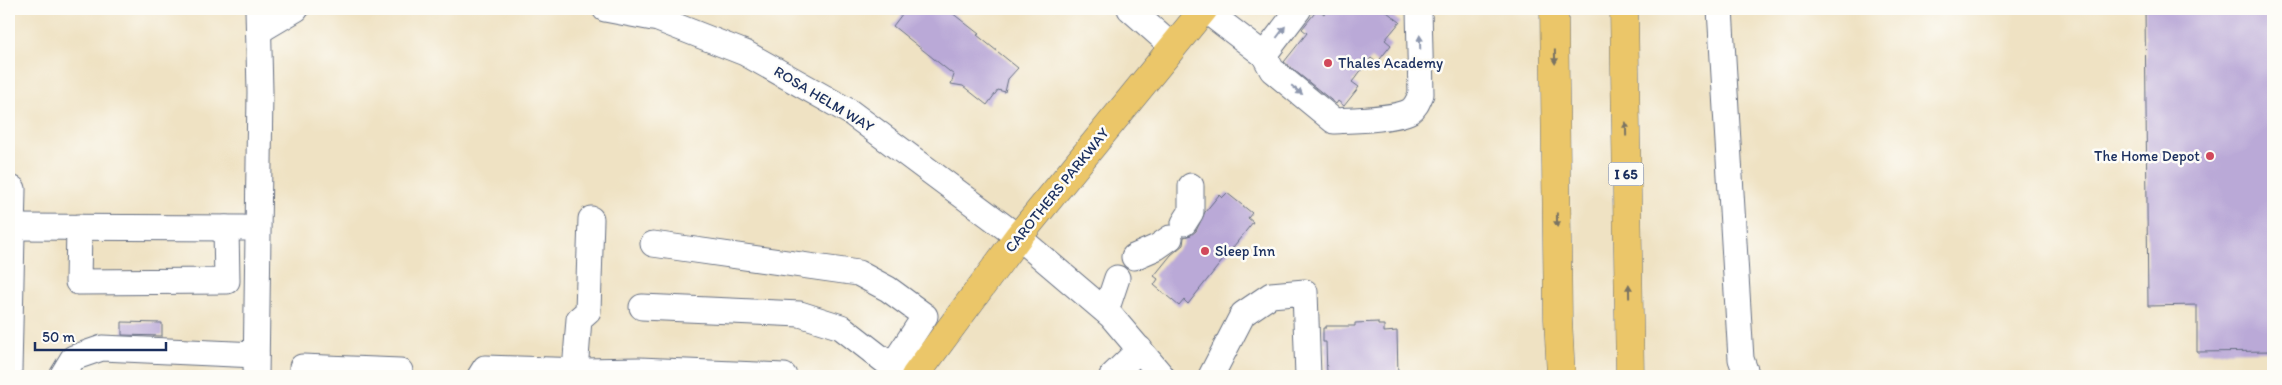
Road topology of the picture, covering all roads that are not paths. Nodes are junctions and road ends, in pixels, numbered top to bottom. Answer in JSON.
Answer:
{"nodes":[{"id":1,"x":242,"y":9,"type":"edge"},
{"id":2,"x":296,"y":9,"type":"edge"},
{"id":3,"x":605,"y":9,"type":"edge"},
{"id":4,"x":1130,"y":9,"type":"edge"},
{"id":5,"x":1204,"y":9,"type":"edge"},
{"id":6,"x":1299,"y":9,"type":"edge"},
{"id":7,"x":1419,"y":9,"type":"edge"},
{"id":8,"x":1554,"y":9,"type":"edge"},
{"id":9,"x":1624,"y":9,"type":"edge"},
{"id":10,"x":1720,"y":9,"type":"edge"},
{"id":11,"x":259,"y":20,"type":"edge"},
{"id":12,"x":1173,"y":47,"type":"junction"},
{"id":13,"x":1264,"y":56,"type":"junction"},
{"id":14,"x":1191,"y":186,"type":"dead end"},
{"id":15,"x":9,"y":189,"type":"edge"},
{"id":16,"x":591,"y":219,"type":"dead end"},
{"id":17,"x":12,"y":227,"type":"junction"},
{"id":18,"x":79,"y":227,"type":"junction"},
{"id":19,"x":226,"y":228,"type":"junction"},
{"id":20,"x":258,"y":228,"type":"junction"},
{"id":21,"x":1018,"y":237,"type":"junction"},
{"id":22,"x":654,"y":244,"type":"dead end"},
{"id":23,"x":1134,"y":257,"type":"dead end"},
{"id":24,"x":1117,"y":278,"type":"dead end"},
{"id":25,"x":642,"y":307,"type":"dead end"},
{"id":26,"x":1106,"y":311,"type":"junction"},
{"id":27,"x":1558,"y":319,"type":"junction"},
{"id":28,"x":1630,"y":340,"type":"junction"},
{"id":29,"x":1140,"y":349,"type":"junction"},
{"id":30,"x":256,"y":366,"type":"edge"},
{"id":31,"x":9,"y":371,"type":"edge"},
{"id":32,"x":581,"y":373,"type":"edge"},
{"id":33,"x":903,"y":373,"type":"edge"},
{"id":34,"x":656,"y":374,"type":"edge"},
{"id":35,"x":62,"y":376,"type":"edge"},
{"id":36,"x":302,"y":376,"type":"edge"},
{"id":37,"x":400,"y":376,"type":"edge"},
{"id":38,"x":480,"y":376,"type":"edge"},
{"id":39,"x":784,"y":376,"type":"edge"},
{"id":40,"x":1112,"y":376,"type":"edge"},
{"id":41,"x":1162,"y":376,"type":"edge"},
{"id":42,"x":1211,"y":376,"type":"edge"},
{"id":43,"x":1308,"y":376,"type":"edge"},
{"id":44,"x":1552,"y":376,"type":"edge"},
{"id":45,"x":1561,"y":376,"type":"edge"},
{"id":46,"x":1630,"y":376,"type":"edge"},
{"id":47,"x":1634,"y":376,"type":"edge"},
{"id":48,"x":1747,"y":376,"type":"edge"}],
"edges":[{"from":1,"to":11,"type":"street"},
{"from":2,"to":11,"type":"street"},
{"from":3,"to":21,"type":"street","name":"ROSA HELM WAY"},
{"from":4,"to":12,"type":"street"},
{"from":5,"to":12,"type":"main road","name":"CAROTHERS PARKWAY"},
{"from":5,"to":13,"type":"street"},
{"from":13,"to":6,"type":"street","one_way":true},
{"from":13,"to":7,"type":"street","one_way":true},
{"from":8,"to":27,"type":"main road","one_way":true},
{"from":28,"to":9,"type":"main road","number":"I 65","one_way":true},
{"from":10,"to":48,"type":"street"},
{"from":11,"to":20,"type":"street"},
{"from":12,"to":21,"type":"main road","name":"CAROTHERS PARKWAY"},
{"from":14,"to":23,"type":"street"},
{"from":15,"to":17,"type":"street"},
{"from":16,"to":32,"type":"street"},
{"from":17,"to":18,"type":"street"},
{"from":17,"to":31,"type":"street"},
{"from":18,"to":19,"type":"street"},
{"from":18,"to":19,"type":"street"},
{"from":19,"to":20,"type":"street"},
{"from":20,"to":30,"type":"street"},
{"from":21,"to":26,"type":"street","name":"ROSA HELM WAY"},
{"from":21,"to":33,"type":"main road","name":"CAROTHERS PARKWAY"},
{"from":22,"to":33,"type":"street"},
{"from":24,"to":26,"type":"street"},
{"from":25,"to":33,"type":"street"},
{"from":26,"to":29,"type":"street","name":"ROSA HELM WAY"},
{"from":27,"to":44,"type":"main road"},
{"from":27,"to":45,"type":"main road"},
{"from":28,"to":46,"type":"main road","number":"I 65"},
{"from":28,"to":47,"type":"main road"},
{"from":29,"to":40,"type":"street"},
{"from":29,"to":41,"type":"street","name":"ROSA HELM WAY"},
{"from":30,"to":35,"type":"street"},
{"from":32,"to":34,"type":"street"},
{"from":32,"to":38,"type":"street"},
{"from":34,"to":39,"type":"street"},
{"from":36,"to":37,"type":"street"},
{"from":42,"to":43,"type":"street"}]}
